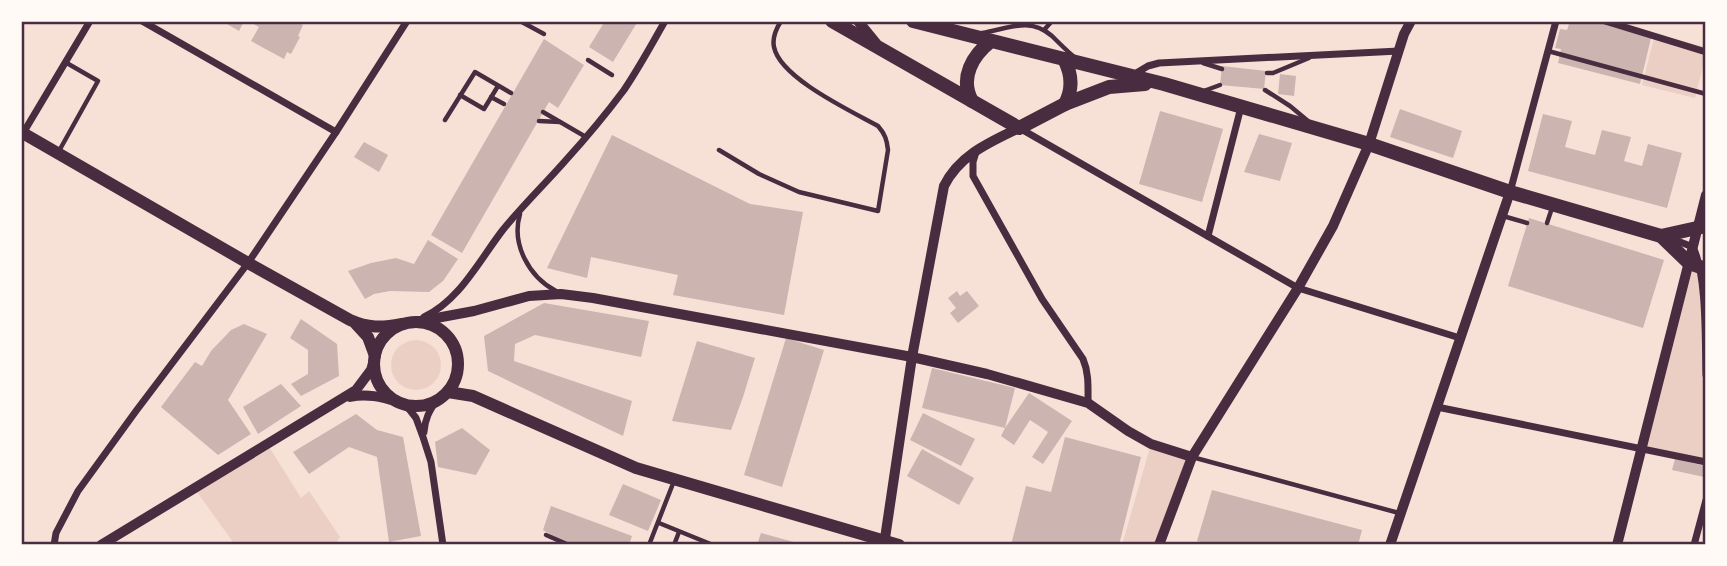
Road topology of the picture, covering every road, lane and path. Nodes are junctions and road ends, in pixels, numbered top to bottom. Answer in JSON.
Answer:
{"nodes":[{"id":1,"x":90,"y":21,"type":"edge"},
{"id":2,"x":142,"y":21,"type":"edge"},
{"id":3,"x":407,"y":21,"type":"edge"},
{"id":4,"x":520,"y":21,"type":"edge"},
{"id":5,"x":665,"y":21,"type":"edge"},
{"id":6,"x":781,"y":21,"type":"edge"},
{"id":7,"x":832,"y":21,"type":"edge"},
{"id":8,"x":858,"y":21,"type":"edge"},
{"id":9,"x":917,"y":21,"type":"edge"},
{"id":10,"x":1052,"y":21,"type":"edge"},
{"id":11,"x":1409,"y":21,"type":"edge"},
{"id":12,"x":1556,"y":21,"type":"edge"},
{"id":13,"x":1605,"y":21,"type":"edge"},
{"id":14,"x":1015,"y":25,"type":"junction"},
{"id":15,"x":1044,"y":30,"type":"junction"},
{"id":16,"x":959,"y":32,"type":"junction"},
{"id":17,"x":544,"y":34,"type":"dead end"},
{"id":18,"x":1052,"y":36,"type":"junction"},
{"id":19,"x":991,"y":41,"type":"junction"},
{"id":20,"x":880,"y":48,"type":"junction"},
{"id":21,"x":1399,"y":51,"type":"junction"},
{"id":22,"x":1548,"y":51,"type":"junction"},
{"id":23,"x":1706,"y":52,"type":"edge"},
{"id":24,"x":1313,"y":56,"type":"junction"},
{"id":25,"x":588,"y":60,"type":"dead end"},
{"id":26,"x":1064,"y":60,"type":"junction"},
{"id":27,"x":1200,"y":61,"type":"junction"},
{"id":28,"x":65,"y":62,"type":"junction"},
{"id":29,"x":1099,"y":68,"type":"junction"},
{"id":30,"x":1222,"y":69,"type":"dead end"},
{"id":31,"x":1267,"y":74,"type":"dead end"},
{"id":32,"x":612,"y":75,"type":"dead end"},
{"id":33,"x":1131,"y":76,"type":"junction"},
{"id":34,"x":1164,"y":84,"type":"junction"},
{"id":35,"x":1220,"y":85,"type":"dead end"},
{"id":36,"x":498,"y":86,"type":"junction"},
{"id":37,"x":1265,"y":90,"type":"dead end"},
{"id":38,"x":511,"y":93,"type":"dead end"},
{"id":39,"x":1197,"y":94,"type":"junction"},
{"id":40,"x":1706,"y":94,"type":"edge"},
{"id":41,"x":460,"y":95,"type":"junction"},
{"id":42,"x":491,"y":97,"type":"junction"},
{"id":43,"x":972,"y":101,"type":"junction"},
{"id":44,"x":504,"y":104,"type":"dead end"},
{"id":45,"x":1065,"y":104,"type":"junction"},
{"id":46,"x":1241,"y":107,"type":"junction"},
{"id":47,"x":544,"y":112,"type":"dead end"},
{"id":48,"x":445,"y":120,"type":"dead end"},
{"id":49,"x":539,"y":121,"type":"dead end"},
{"id":50,"x":561,"y":122,"type":"junction"},
{"id":51,"x":1320,"y":130,"type":"junction"},
{"id":52,"x":1012,"y":131,"type":"junction"},
{"id":53,"x":336,"y":132,"type":"junction"},
{"id":54,"x":22,"y":134,"type":"edge"},
{"id":55,"x":586,"y":137,"type":"junction"},
{"id":56,"x":1369,"y":144,"type":"junction"},
{"id":57,"x":977,"y":149,"type":"junction"},
{"id":58,"x":719,"y":150,"type":"dead end"},
{"id":59,"x":57,"y":153,"type":"junction"},
{"id":60,"x":1510,"y":192,"type":"junction"},
{"id":61,"x":1706,"y":195,"type":"edge"},
{"id":62,"x":1553,"y":205,"type":"junction"},
{"id":63,"x":521,"y":209,"type":"junction"},
{"id":64,"x":1502,"y":216,"type":"junction"},
{"id":65,"x":1527,"y":223,"type":"dead end"},
{"id":66,"x":1547,"y":223,"type":"dead end"},
{"id":67,"x":1702,"y":227,"type":"edge"},
{"id":68,"x":1208,"y":236,"type":"junction"},
{"id":69,"x":1661,"y":236,"type":"junction"},
{"id":70,"x":1693,"y":247,"type":"junction"},
{"id":71,"x":248,"y":263,"type":"junction"},
{"id":72,"x":1698,"y":267,"type":"edge"},
{"id":73,"x":1298,"y":288,"type":"junction"},
{"id":74,"x":561,"y":294,"type":"junction"},
{"id":75,"x":353,"y":321,"type":"junction"},
{"id":76,"x":415,"y":321,"type":"junction"},
{"id":77,"x":401,"y":324,"type":"junction"},
{"id":78,"x":1460,"y":338,"type":"junction"},
{"id":79,"x":375,"y":356,"type":"junction"},
{"id":80,"x":912,"y":357,"type":"junction"},
{"id":81,"x":1706,"y":375,"type":"edge"},
{"id":82,"x":442,"y":396,"type":"junction"},
{"id":83,"x":344,"y":398,"type":"junction"},
{"id":84,"x":398,"y":402,"type":"junction"},
{"id":85,"x":1088,"y":403,"type":"junction"},
{"id":86,"x":1437,"y":407,"type":"junction"},
{"id":87,"x":423,"y":436,"type":"junction"},
{"id":88,"x":1643,"y":449,"type":"junction"},
{"id":89,"x":1192,"y":457,"type":"junction"},
{"id":90,"x":1706,"y":463,"type":"edge"},
{"id":91,"x":675,"y":479,"type":"junction"},
{"id":92,"x":1706,"y":500,"type":"edge"},
{"id":93,"x":1400,"y":514,"type":"junction"},
{"id":94,"x":659,"y":523,"type":"junction"},
{"id":95,"x":679,"y":532,"type":"junction"},
{"id":96,"x":546,"y":535,"type":"dead end"},
{"id":97,"x":884,"y":543,"type":"edge"},
{"id":98,"x":54,"y":545,"type":"edge"},
{"id":99,"x":101,"y":545,"type":"edge"},
{"id":100,"x":443,"y":545,"type":"edge"},
{"id":101,"x":569,"y":545,"type":"edge"},
{"id":102,"x":649,"y":545,"type":"edge"},
{"id":103,"x":674,"y":545,"type":"edge"},
{"id":104,"x":713,"y":545,"type":"edge"},
{"id":105,"x":900,"y":545,"type":"edge"},
{"id":106,"x":1159,"y":545,"type":"edge"},
{"id":107,"x":1390,"y":545,"type":"edge"},
{"id":108,"x":1617,"y":545,"type":"edge"},
{"id":109,"x":1694,"y":545,"type":"edge"}],
"edges":[{"from":1,"to":28,"type":"street"},
{"from":2,"to":53,"type":"street"},
{"from":3,"to":53,"type":"street"},
{"from":4,"to":17,"type":"lane"},
{"from":5,"to":55,"type":"street"},
{"from":6,"to":58,"type":"lane"},
{"from":7,"to":20,"type":"main road"},
{"from":8,"to":20,"type":"street"},
{"from":9,"to":16,"type":"main road"},
{"from":10,"to":15,"type":"lane"},
{"from":11,"to":21,"type":"street"},
{"from":12,"to":22,"type":"street"},
{"from":13,"to":23,"type":"street"},
{"from":14,"to":15,"type":"lane"},
{"from":14,"to":16,"type":"lane"},
{"from":14,"to":19,"type":"lane"},
{"from":15,"to":18,"type":"lane"},
{"from":16,"to":19,"type":"main road"},
{"from":18,"to":26,"type":"lane"},
{"from":18,"to":29,"type":"lane"},
{"from":19,"to":26,"type":"main road"},
{"from":19,"to":43,"type":"main road"},
{"from":20,"to":43,"type":"main road"},
{"from":21,"to":24,"type":"street"},
{"from":21,"to":56,"type":"street"},
{"from":22,"to":40,"type":"lane"},
{"from":22,"to":60,"type":"street"},
{"from":24,"to":27,"type":"street"},
{"from":24,"to":31,"type":"lane"},
{"from":25,"to":32,"type":"lane"},
{"from":26,"to":29,"type":"main road"},
{"from":26,"to":45,"type":"main road"},
{"from":27,"to":30,"type":"lane"},
{"from":27,"to":33,"type":"street"},
{"from":28,"to":54,"type":"street"},
{"from":28,"to":59,"type":"lane"},
{"from":29,"to":33,"type":"main road"},
{"from":33,"to":34,"type":"main road"},
{"from":34,"to":39,"type":"main road"},
{"from":34,"to":45,"type":"main road"},
{"from":35,"to":39,"type":"lane"},
{"from":36,"to":38,"type":"lane"},
{"from":36,"to":41,"type":"lane"},
{"from":36,"to":42,"type":"lane"},
{"from":37,"to":51,"type":"lane"},
{"from":39,"to":46,"type":"main road"},
{"from":41,"to":42,"type":"lane"},
{"from":41,"to":48,"type":"lane"},
{"from":42,"to":44,"type":"lane"},
{"from":43,"to":52,"type":"main road"},
{"from":45,"to":52,"type":"main road"},
{"from":46,"to":51,"type":"main road"},
{"from":46,"to":68,"type":"street"},
{"from":47,"to":50,"type":"lane"},
{"from":49,"to":50,"type":"lane"},
{"from":50,"to":55,"type":"lane"},
{"from":51,"to":56,"type":"main road"},
{"from":52,"to":57,"type":"street"},
{"from":52,"to":68,"type":"street"},
{"from":53,"to":71,"type":"street"},
{"from":54,"to":59,"type":"main road"},
{"from":55,"to":63,"type":"street"},
{"from":56,"to":60,"type":"main road"},
{"from":56,"to":73,"type":"street"},
{"from":57,"to":80,"type":"street"},
{"from":57,"to":85,"type":"street"},
{"from":59,"to":71,"type":"main road"},
{"from":60,"to":62,"type":"main road"},
{"from":60,"to":64,"type":"street"},
{"from":61,"to":67,"type":"street"},
{"from":62,"to":66,"type":"lane"},
{"from":62,"to":69,"type":"main road"},
{"from":63,"to":74,"type":"lane"},
{"from":63,"to":76,"type":"street"},
{"from":64,"to":65,"type":"lane"},
{"from":64,"to":78,"type":"street"},
{"from":67,"to":69,"type":"main road"},
{"from":67,"to":70,"type":"street"},
{"from":68,"to":73,"type":"street"},
{"from":69,"to":70,"type":"street"},
{"from":69,"to":72,"type":"main road"},
{"from":70,"to":72,"type":"street"},
{"from":71,"to":75,"type":"main road"},
{"from":71,"to":98,"type":"street"},
{"from":72,"to":81,"type":"street"},
{"from":72,"to":88,"type":"street"},
{"from":73,"to":78,"type":"street"},
{"from":73,"to":89,"type":"street"},
{"from":74,"to":76,"type":"street"},
{"from":74,"to":80,"type":"street"},
{"from":75,"to":77,"type":"main road"},
{"from":75,"to":79,"type":"main road"},
{"from":76,"to":77,"type":"main road"},
{"from":76,"to":82,"type":"main road"},
{"from":77,"to":79,"type":"main road"},
{"from":78,"to":86,"type":"street"},
{"from":79,"to":83,"type":"street"},
{"from":79,"to":84,"type":"main road"},
{"from":80,"to":85,"type":"street"},
{"from":80,"to":97,"type":"street"},
{"from":82,"to":84,"type":"main road"},
{"from":82,"to":87,"type":"street"},
{"from":82,"to":91,"type":"main road"},
{"from":83,"to":84,"type":"street"},
{"from":83,"to":99,"type":"street"},
{"from":84,"to":87,"type":"street"},
{"from":85,"to":89,"type":"street"},
{"from":86,"to":88,"type":"street"},
{"from":86,"to":93,"type":"street"},
{"from":87,"to":100,"type":"street"},
{"from":88,"to":90,"type":"street"},
{"from":88,"to":108,"type":"street"},
{"from":89,"to":93,"type":"lane"},
{"from":89,"to":106,"type":"street"},
{"from":91,"to":94,"type":"lane"},
{"from":91,"to":97,"type":"main road"},
{"from":92,"to":109,"type":"street"},
{"from":93,"to":107,"type":"street"},
{"from":94,"to":95,"type":"lane"},
{"from":94,"to":102,"type":"lane"},
{"from":95,"to":103,"type":"lane"},
{"from":95,"to":104,"type":"lane"},
{"from":96,"to":101,"type":"lane"},
{"from":97,"to":105,"type":"main road"}]}
